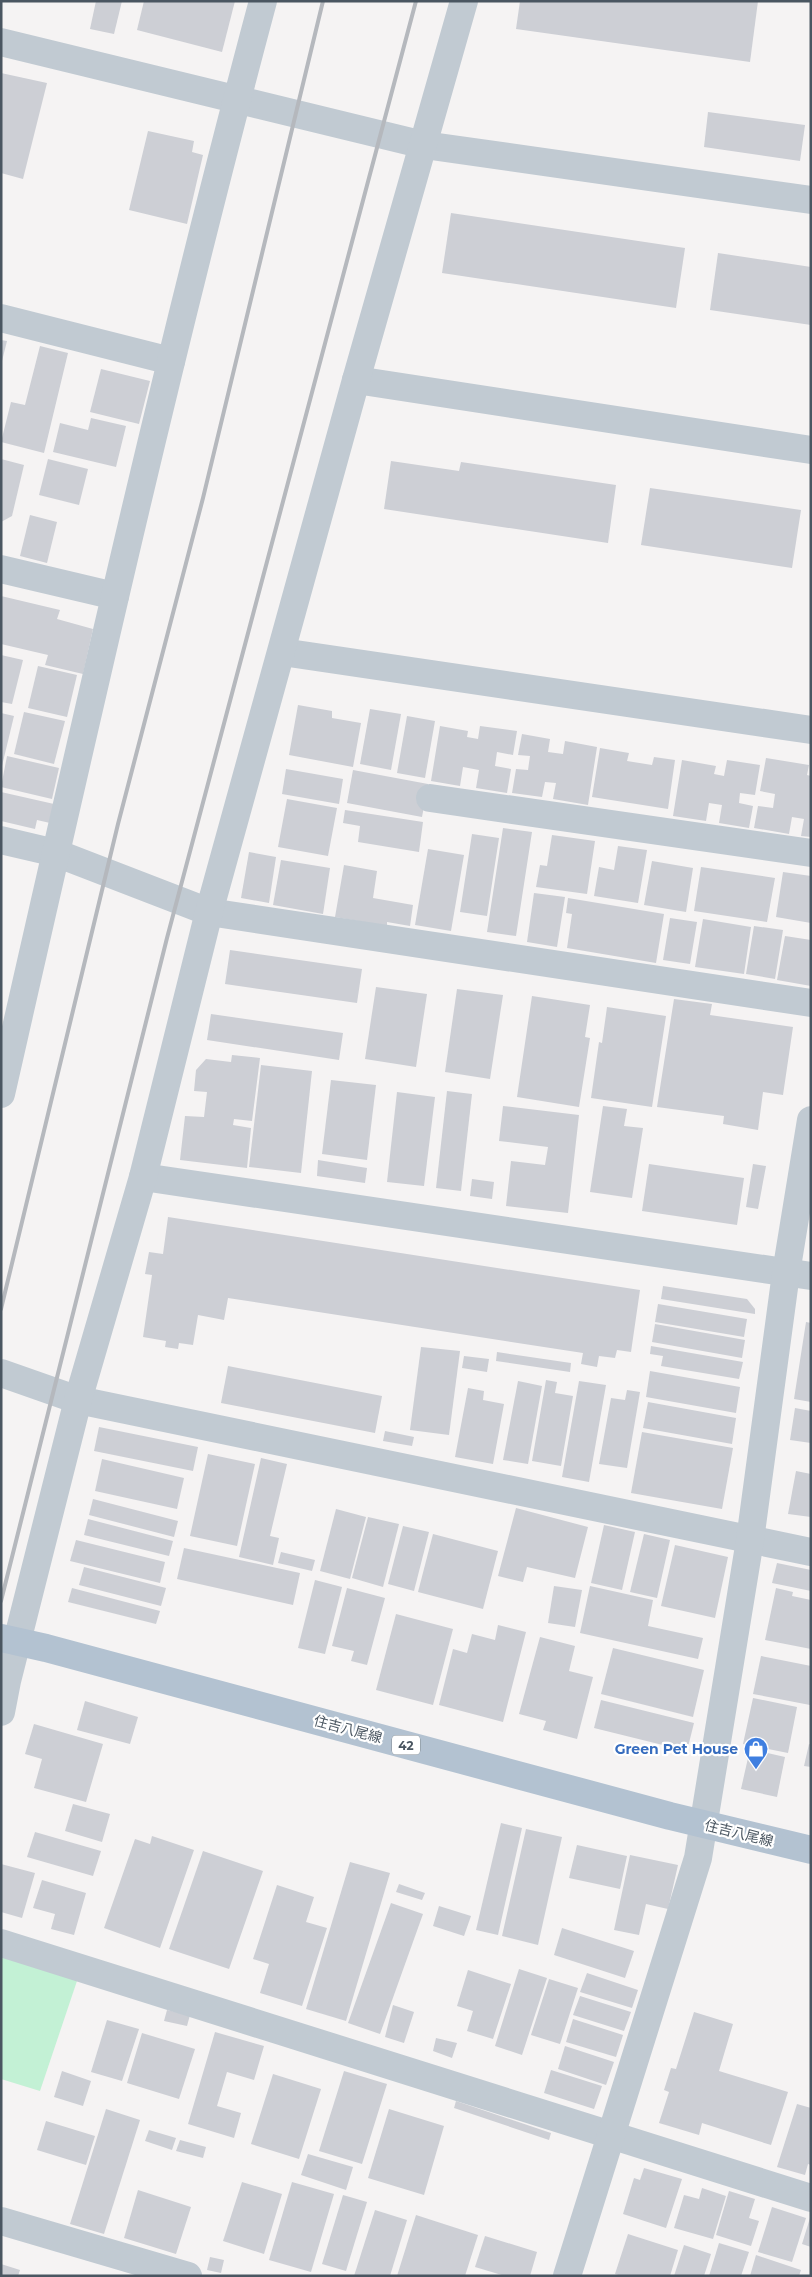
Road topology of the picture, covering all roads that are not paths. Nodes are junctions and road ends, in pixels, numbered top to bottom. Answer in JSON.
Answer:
{"nodes":[{"id":1,"x":263,"y":1,"type":"edge"},
{"id":2,"x":464,"y":1,"type":"edge"},
{"id":3,"x":1,"y":42,"type":"edge"},
{"id":4,"x":237,"y":99,"type":"junction"},
{"id":5,"x":424,"y":145,"type":"junction"},
{"id":6,"x":811,"y":200,"type":"edge"},
{"id":7,"x":1,"y":318,"type":"edge"},
{"id":8,"x":171,"y":361,"type":"junction"},
{"id":9,"x":356,"y":380,"type":"junction"},
{"id":10,"x":811,"y":450,"type":"edge"},
{"id":11,"x":1,"y":569,"type":"edge"},
{"id":12,"x":115,"y":596,"type":"junction"},
{"id":13,"x":282,"y":652,"type":"junction"},
{"id":14,"x":811,"y":730,"type":"edge"},
{"id":15,"x":430,"y":798,"type":"dead end"},
{"id":16,"x":1,"y":840,"type":"edge"},
{"id":17,"x":56,"y":853,"type":"junction"},
{"id":18,"x":811,"y":853,"type":"edge"},
{"id":19,"x":209,"y":912,"type":"junction"},
{"id":20,"x":811,"y":1003,"type":"edge"},
{"id":21,"x":1,"y":1094,"type":"edge"},
{"id":22,"x":811,"y":1120,"type":"edge"},
{"id":23,"x":142,"y":1177,"type":"junction"},
{"id":24,"x":798,"y":1274,"type":"edge"},
{"id":25,"x":1,"y":1372,"type":"edge"},
{"id":26,"x":78,"y":1400,"type":"junction"},
{"id":27,"x":750,"y":1540,"type":"junction"},
{"id":28,"x":811,"y":1552,"type":"edge"},
{"id":29,"x":9,"y":1640,"type":"edge"},
{"id":30,"x":1,"y":1712,"type":"edge"},
{"id":31,"x":705,"y":1824,"type":"junction"},
{"id":32,"x":811,"y":1850,"type":"edge"},
{"id":33,"x":1,"y":1944,"type":"edge"},
{"id":34,"x":612,"y":2135,"type":"junction"},
{"id":35,"x":811,"y":2198,"type":"edge"},
{"id":36,"x":1,"y":2221,"type":"edge"},
{"id":37,"x":188,"y":2276,"type":"edge"},
{"id":38,"x":567,"y":2276,"type":"edge"}],
"edges":[{"from":1,"to":4,"type":"street"},
{"from":2,"to":5,"type":"street"},
{"from":3,"to":4,"type":"street"},
{"from":4,"to":5,"type":"street"},
{"from":4,"to":8,"type":"street"},
{"from":5,"to":6,"type":"street"},
{"from":5,"to":9,"type":"street"},
{"from":7,"to":8,"type":"street"},
{"from":8,"to":12,"type":"street"},
{"from":9,"to":10,"type":"street"},
{"from":9,"to":13,"type":"street"},
{"from":11,"to":12,"type":"street"},
{"from":12,"to":17,"type":"street"},
{"from":13,"to":14,"type":"street"},
{"from":13,"to":19,"type":"street"},
{"from":15,"to":18,"type":"street"},
{"from":16,"to":17,"type":"street"},
{"from":17,"to":19,"type":"street"},
{"from":17,"to":21,"type":"street"},
{"from":19,"to":20,"type":"street"},
{"from":19,"to":23,"type":"street"},
{"from":22,"to":24,"type":"street"},
{"from":23,"to":24,"type":"street"},
{"from":23,"to":26,"type":"street"},
{"from":24,"to":27,"type":"street"},
{"from":25,"to":26,"type":"street"},
{"from":26,"to":27,"type":"street"},
{"from":26,"to":29,"type":"street"},
{"from":27,"to":28,"type":"street"},
{"from":27,"to":31,"type":"street"},
{"from":29,"to":30,"type":"street"},
{"from":29,"to":31,"type":"main road","name":"住吉八尾線","number":"42"},
{"from":31,"to":32,"type":"main road","name":"住吉八尾線","number":"42"},
{"from":31,"to":34,"type":"street"},
{"from":33,"to":34,"type":"street"},
{"from":34,"to":35,"type":"street"},
{"from":34,"to":38,"type":"street"},
{"from":36,"to":37,"type":"street"}]}
